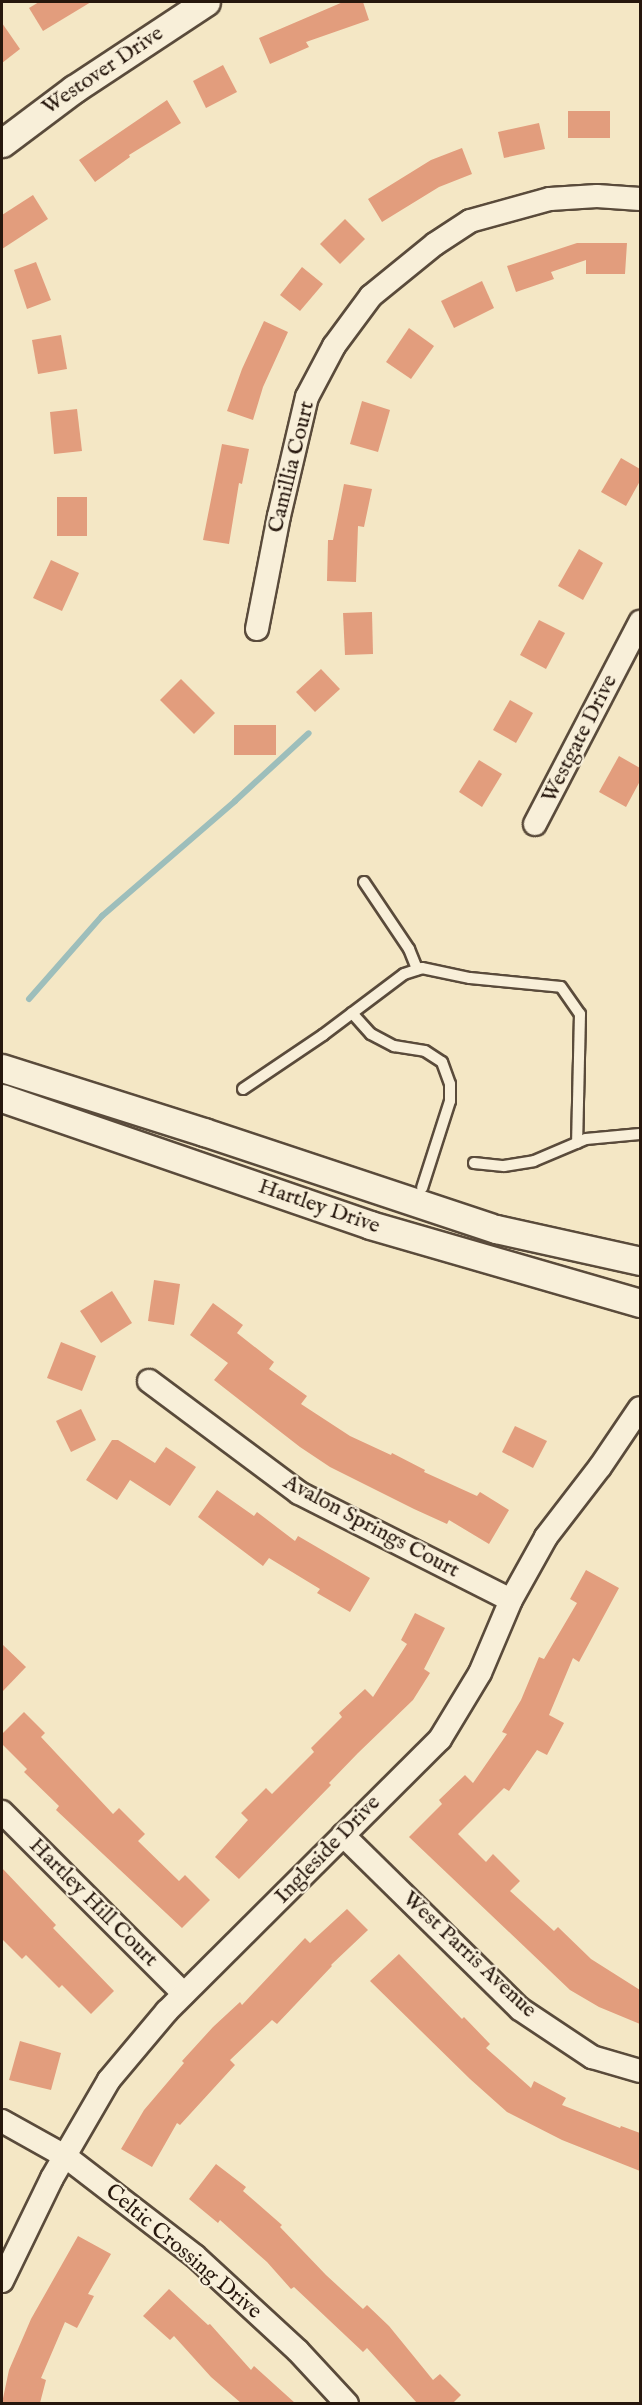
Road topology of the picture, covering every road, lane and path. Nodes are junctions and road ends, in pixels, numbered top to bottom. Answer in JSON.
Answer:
{"nodes":[{"id":1,"x":207,"y":2,"type":"edge"},
{"id":2,"x":2,"y":143,"type":"edge"},
{"id":3,"x":640,"y":199,"type":"edge"},
{"id":4,"x":640,"y":622,"type":"edge"},
{"id":5,"x":257,"y":629,"type":"dead end"},
{"id":6,"x":535,"y":824,"type":"dead end"},
{"id":7,"x":364,"y":882,"type":"dead end"},
{"id":8,"x":417,"y":969,"type":"junction"},
{"id":9,"x":352,"y":1013,"type":"junction"},
{"id":10,"x":2,"y":1068,"type":"edge"},
{"id":11,"x":243,"y":1089,"type":"dead end"},
{"id":12,"x":2,"y":1098,"type":"edge"},
{"id":13,"x":640,"y":1134,"type":"edge"},
{"id":14,"x":577,"y":1143,"type":"junction"},
{"id":15,"x":474,"y":1164,"type":"dead end"},
{"id":16,"x":422,"y":1188,"type":"dead end"},
{"id":17,"x":640,"y":1261,"type":"edge"},
{"id":18,"x":640,"y":1304,"type":"edge"},
{"id":19,"x":149,"y":1381,"type":"dead end"},
{"id":20,"x":640,"y":1408,"type":"edge"},
{"id":21,"x":511,"y":1600,"type":"junction"},
{"id":22,"x":2,"y":1812,"type":"edge"},
{"id":23,"x":343,"y":1835,"type":"junction"},
{"id":24,"x":184,"y":1994,"type":"junction"},
{"id":25,"x":640,"y":2070,"type":"edge"},
{"id":26,"x":2,"y":2121,"type":"edge"},
{"id":27,"x":65,"y":2156,"type":"junction"},
{"id":28,"x":2,"y":2281,"type":"edge"},
{"id":29,"x":347,"y":2403,"type":"edge"}],
"edges":[{"from":1,"to":2,"type":"street","name":"Westover Drive"},
{"from":3,"to":5,"type":"street","name":"Camillia Court"},
{"from":4,"to":6,"type":"street","name":"Westgate Drive"},
{"from":7,"to":8,"type":"lane"},
{"from":8,"to":9,"type":"lane"},
{"from":8,"to":14,"type":"lane"},
{"from":9,"to":11,"type":"lane"},
{"from":9,"to":16,"type":"lane"},
{"from":10,"to":17,"type":"street","name":"Hartley Drive"},
{"from":12,"to":18,"type":"street","name":"Hartley Drive"},
{"from":13,"to":14,"type":"lane"},
{"from":14,"to":15,"type":"lane"},
{"from":19,"to":21,"type":"street","name":"Avalon Springs Court"},
{"from":20,"to":21,"type":"street","name":"Ingleside Drive"},
{"from":21,"to":23,"type":"street","name":"Ingleside Drive"},
{"from":22,"to":24,"type":"street","name":"Hartley Hill Court"},
{"from":23,"to":24,"type":"street","name":"Ingleside Drive"},
{"from":23,"to":25,"type":"street","name":"West Parris Avenue"},
{"from":24,"to":27,"type":"street","name":"Ingleside Drive"},
{"from":26,"to":27,"type":"street","name":"Celtic Crossing Drive"},
{"from":27,"to":28,"type":"street","name":"Ingleside Drive"},
{"from":27,"to":29,"type":"street","name":"Celtic Crossing Drive"}]}
